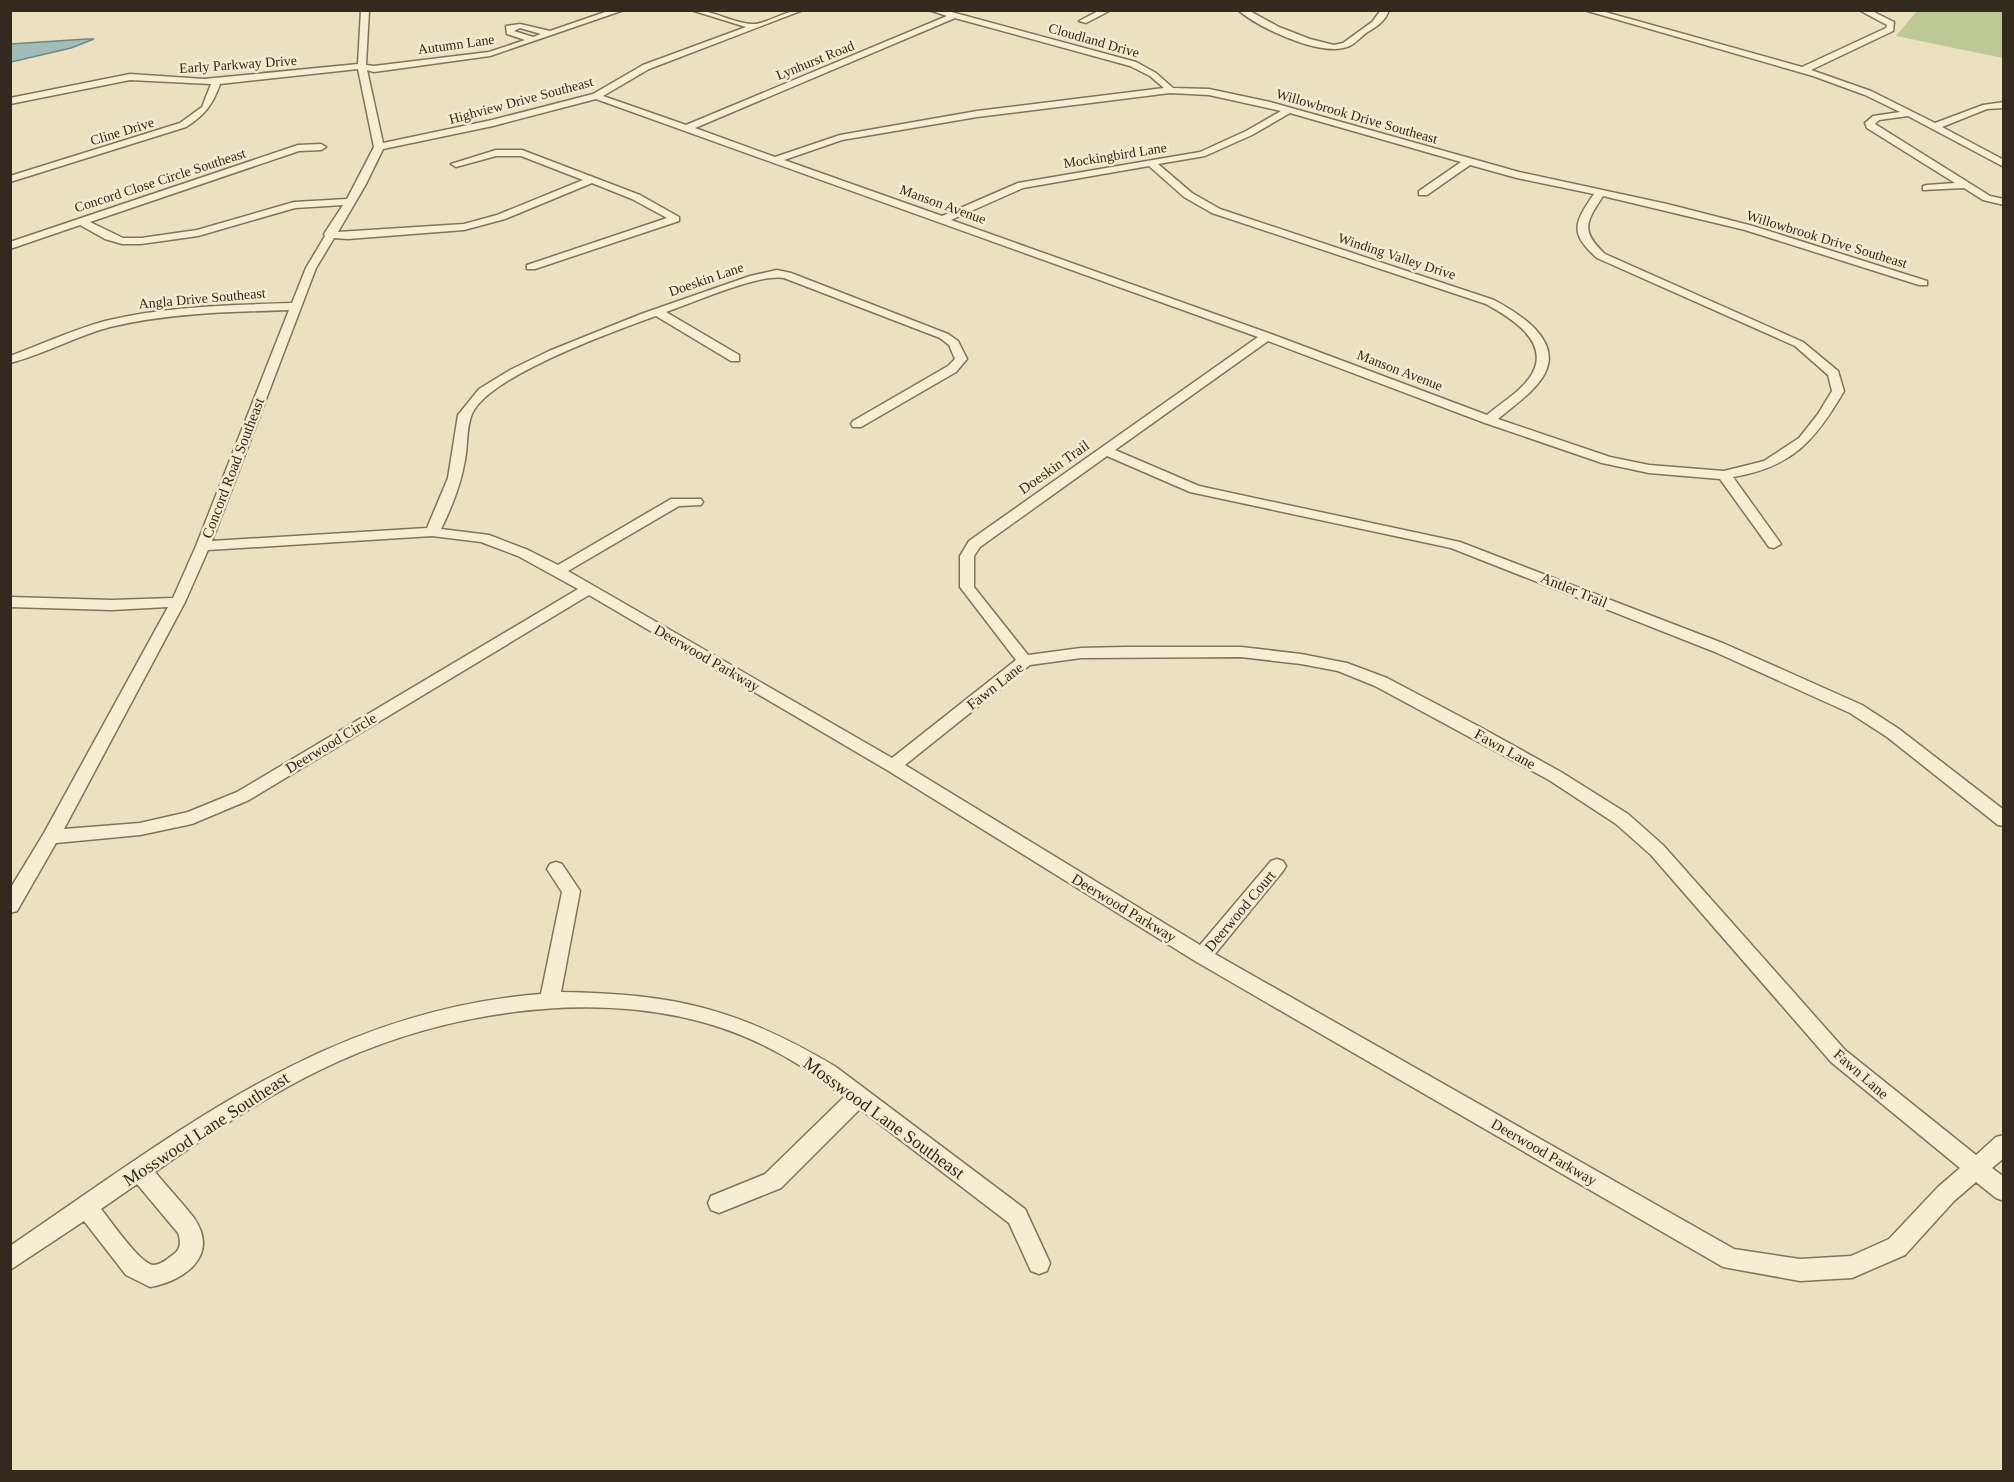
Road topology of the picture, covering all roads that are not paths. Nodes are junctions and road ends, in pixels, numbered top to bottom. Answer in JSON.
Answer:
{"nodes":[{"id":1,"x":365,"y":10,"type":"edge"},
{"id":2,"x":621,"y":10,"type":"edge"},
{"id":3,"x":695,"y":10,"type":"edge"},
{"id":4,"x":799,"y":10,"type":"edge"},
{"id":5,"x":933,"y":10,"type":"edge"},
{"id":6,"x":1107,"y":10,"type":"edge"},
{"id":7,"x":1242,"y":10,"type":"edge"},
{"id":8,"x":1385,"y":10,"type":"edge"},
{"id":9,"x":1863,"y":10,"type":"edge"},
{"id":10,"x":1593,"y":11,"type":"edge"},
{"id":11,"x":954,"y":16,"type":"junction"},
{"id":12,"x":1083,"y":21,"type":"dead end"},
{"id":13,"x":754,"y":27,"type":"junction"},
{"id":14,"x":552,"y":34,"type":"junction"},
{"id":15,"x":534,"y":40,"type":"junction"},
{"id":16,"x":362,"y":66,"type":"junction"},
{"id":17,"x":1803,"y":70,"type":"junction"},
{"id":18,"x":218,"y":81,"type":"junction"},
{"id":19,"x":1170,"y":90,"type":"junction"},
{"id":20,"x":596,"y":96,"type":"junction"},
{"id":21,"x":10,"y":101,"type":"edge"},
{"id":22,"x":2004,"y":105,"type":"edge"},
{"id":23,"x":1289,"y":110,"type":"junction"},
{"id":24,"x":1911,"y":113,"type":"junction"},
{"id":25,"x":1936,"y":126,"type":"junction"},
{"id":26,"x":687,"y":128,"type":"junction"},
{"id":27,"x":321,"y":147,"type":"dead end"},
{"id":28,"x":379,"y":147,"type":"junction"},
{"id":29,"x":774,"y":160,"type":"junction"},
{"id":30,"x":1468,"y":162,"type":"junction"},
{"id":31,"x":456,"y":164,"type":"dead end"},
{"id":32,"x":1152,"y":164,"type":"junction"},
{"id":33,"x":2004,"y":164,"type":"edge"},
{"id":34,"x":10,"y":179,"type":"edge"},
{"id":35,"x":591,"y":180,"type":"junction"},
{"id":36,"x":1965,"y":185,"type":"junction"},
{"id":37,"x":1927,"y":188,"type":"dead end"},
{"id":38,"x":1423,"y":193,"type":"dead end"},
{"id":39,"x":1599,"y":194,"type":"junction"},
{"id":40,"x":350,"y":202,"type":"junction"},
{"id":41,"x":2004,"y":202,"type":"edge"},
{"id":42,"x":942,"y":220,"type":"junction"},
{"id":43,"x":80,"y":221,"type":"junction"},
{"id":44,"x":329,"y":234,"type":"junction"},
{"id":45,"x":10,"y":246,"type":"edge"},
{"id":46,"x":531,"y":267,"type":"dead end"},
{"id":47,"x":1923,"y":283,"type":"dead end"},
{"id":48,"x":295,"y":306,"type":"junction"},
{"id":49,"x":658,"y":312,"type":"junction"},
{"id":50,"x":1267,"y":336,"type":"junction"},
{"id":51,"x":735,"y":358,"type":"dead end"},
{"id":52,"x":10,"y":360,"type":"edge"},
{"id":53,"x":1489,"y":420,"type":"junction"},
{"id":54,"x":857,"y":424,"type":"dead end"},
{"id":55,"x":1106,"y":451,"type":"junction"},
{"id":56,"x":1725,"y":475,"type":"junction"},
{"id":57,"x":696,"y":502,"type":"dead end"},
{"id":58,"x":432,"y":532,"type":"junction"},
{"id":59,"x":1774,"y":544,"type":"dead end"},
{"id":60,"x":203,"y":546,"type":"junction"},
{"id":61,"x":558,"y":571,"type":"junction"},
{"id":62,"x":589,"y":589,"type":"junction"},
{"id":63,"x":10,"y":602,"type":"edge"},
{"id":64,"x":178,"y":602,"type":"junction"},
{"id":65,"x":1025,"y":661,"type":"junction"},
{"id":66,"x":893,"y":766,"type":"junction"},
{"id":67,"x":2004,"y":820,"type":"edge"},
{"id":68,"x":51,"y":837,"type":"junction"},
{"id":69,"x":1277,"y":866,"type":"dead end"},
{"id":70,"x":556,"y":868,"type":"dead end"},
{"id":71,"x":10,"y":906,"type":"edge"},
{"id":72,"x":1202,"y":956,"type":"junction"},
{"id":73,"x":550,"y":999,"type":"junction"},
{"id":74,"x":859,"y":1096,"type":"junction"},
{"id":75,"x":2004,"y":1144,"type":"edge"},
{"id":76,"x":1975,"y":1169,"type":"junction"},
{"id":77,"x":139,"y":1170,"type":"junction"},
{"id":78,"x":2004,"y":1191,"type":"edge"},
{"id":79,"x":719,"y":1203,"type":"dead end"},
{"id":80,"x":87,"y":1208,"type":"junction"},
{"id":81,"x":10,"y":1259,"type":"edge"},
{"id":82,"x":1039,"y":1263,"type":"dead end"}],
"edges":[{"from":1,"to":16,"type":"street"},
{"from":2,"to":14,"type":"street","name":"Autumn Lane"},
{"from":3,"to":13,"type":"street"},
{"from":4,"to":13,"type":"street","name":"Highview Drive Southeast"},
{"from":5,"to":11,"type":"street","name":"Cloudland Drive"},
{"from":6,"to":12,"type":"street"},
{"from":7,"to":8,"type":"street"},
{"from":9,"to":17,"type":"street"},
{"from":10,"to":17,"type":"street"},
{"from":11,"to":19,"type":"street","name":"Cloudland Drive"},
{"from":11,"to":26,"type":"street","name":"Lynhurst Road"},
{"from":13,"to":20,"type":"street","name":"Highview Drive Southeast"},
{"from":14,"to":15,"type":"street","name":"Autumn Lane"},
{"from":14,"to":15,"type":"street"},
{"from":15,"to":16,"type":"street","name":"Autumn Lane"},
{"from":16,"to":18,"type":"street","name":"Early Parkway Drive"},
{"from":16,"to":28,"type":"street"},
{"from":17,"to":24,"type":"street"},
{"from":18,"to":21,"type":"street","name":"Early Parkway Drive"},
{"from":18,"to":34,"type":"street","name":"Cline Drive"},
{"from":19,"to":23,"type":"street","name":"Willowbrook Drive Southeast"},
{"from":19,"to":29,"type":"street","name":"Willowbrook Drive Southeast"},
{"from":20,"to":26,"type":"street","name":"Manson Avenue"},
{"from":20,"to":28,"type":"street","name":"Highview Drive Southeast"},
{"from":22,"to":25,"type":"street"},
{"from":23,"to":30,"type":"street","name":"Willowbrook Drive Southeast"},
{"from":23,"to":32,"type":"street","name":"Mockingbird Lane"},
{"from":24,"to":25,"type":"street"},
{"from":24,"to":36,"type":"street"},
{"from":25,"to":33,"type":"street"},
{"from":26,"to":29,"type":"street","name":"Manson Avenue"},
{"from":27,"to":43,"type":"street","name":"Concord Close Circle Southeast"},
{"from":28,"to":40,"type":"street","name":"Concord Road Southeast"},
{"from":29,"to":42,"type":"street","name":"Manson Avenue"},
{"from":30,"to":38,"type":"street"},
{"from":30,"to":39,"type":"street","name":"Willowbrook Drive Southeast"},
{"from":31,"to":35,"type":"street"},
{"from":32,"to":42,"type":"street","name":"Mockingbird Lane"},
{"from":32,"to":53,"type":"street","name":"Winding Valley Drive"},
{"from":35,"to":44,"type":"street"},
{"from":35,"to":46,"type":"street"},
{"from":36,"to":37,"type":"street"},
{"from":36,"to":41,"type":"street"},
{"from":39,"to":47,"type":"street","name":"Willowbrook Drive Southeast"},
{"from":39,"to":56,"type":"street","name":"Manson Avenue"},
{"from":40,"to":43,"type":"street"},
{"from":40,"to":44,"type":"street","name":"Concord Road Southeast"},
{"from":42,"to":50,"type":"street","name":"Manson Avenue"},
{"from":43,"to":45,"type":"street","name":"Concord Close Circle Southeast"},
{"from":44,"to":48,"type":"street","name":"Concord Road Southeast"},
{"from":48,"to":52,"type":"street","name":"Angla Drive Southeast"},
{"from":48,"to":60,"type":"street","name":"Concord Road Southeast"},
{"from":49,"to":51,"type":"street"},
{"from":49,"to":54,"type":"street","name":"Doeskin Lane"},
{"from":49,"to":58,"type":"street","name":"Doeskin Lane"},
{"from":50,"to":53,"type":"street","name":"Manson Avenue"},
{"from":50,"to":55,"type":"street","name":"Doeskin Trail"},
{"from":53,"to":56,"type":"street","name":"Manson Avenue"},
{"from":55,"to":65,"type":"street","name":"Doeskin Trail"},
{"from":55,"to":67,"type":"street","name":"Antler Trail"},
{"from":56,"to":59,"type":"street"},
{"from":57,"to":61,"type":"street"},
{"from":58,"to":60,"type":"street","name":"Deerwood Parkway"},
{"from":58,"to":61,"type":"street","name":"Deerwood Parkway"},
{"from":60,"to":64,"type":"street","name":"Concord Road Southeast"},
{"from":61,"to":62,"type":"street","name":"Deerwood Parkway"},
{"from":62,"to":66,"type":"street","name":"Deerwood Parkway"},
{"from":62,"to":68,"type":"street","name":"Deerwood Circle"},
{"from":63,"to":64,"type":"street"},
{"from":64,"to":68,"type":"street","name":"Concord Road Southeast"},
{"from":65,"to":66,"type":"street","name":"Fawn Lane"},
{"from":65,"to":76,"type":"street","name":"Fawn Lane"},
{"from":66,"to":72,"type":"street","name":"Deerwood Parkway"},
{"from":68,"to":71,"type":"street","name":"Concord Road Southeast"},
{"from":69,"to":72,"type":"street","name":"Deerwood Court"},
{"from":70,"to":73,"type":"street"},
{"from":72,"to":76,"type":"street","name":"Deerwood Parkway"},
{"from":73,"to":74,"type":"street","name":"Mosswood Lane Southeast"},
{"from":73,"to":77,"type":"street","name":"Mosswood Lane Southeast"},
{"from":74,"to":79,"type":"street"},
{"from":74,"to":82,"type":"street","name":"Mosswood Lane Southeast"},
{"from":75,"to":76,"type":"street","name":"Deerwood Parkway"},
{"from":76,"to":78,"type":"street","name":"Fawn Lane"},
{"from":77,"to":80,"type":"street","name":"Mosswood Lane Southeast"},
{"from":77,"to":80,"type":"street"},
{"from":80,"to":81,"type":"street","name":"Mosswood Lane Southeast"}]}
